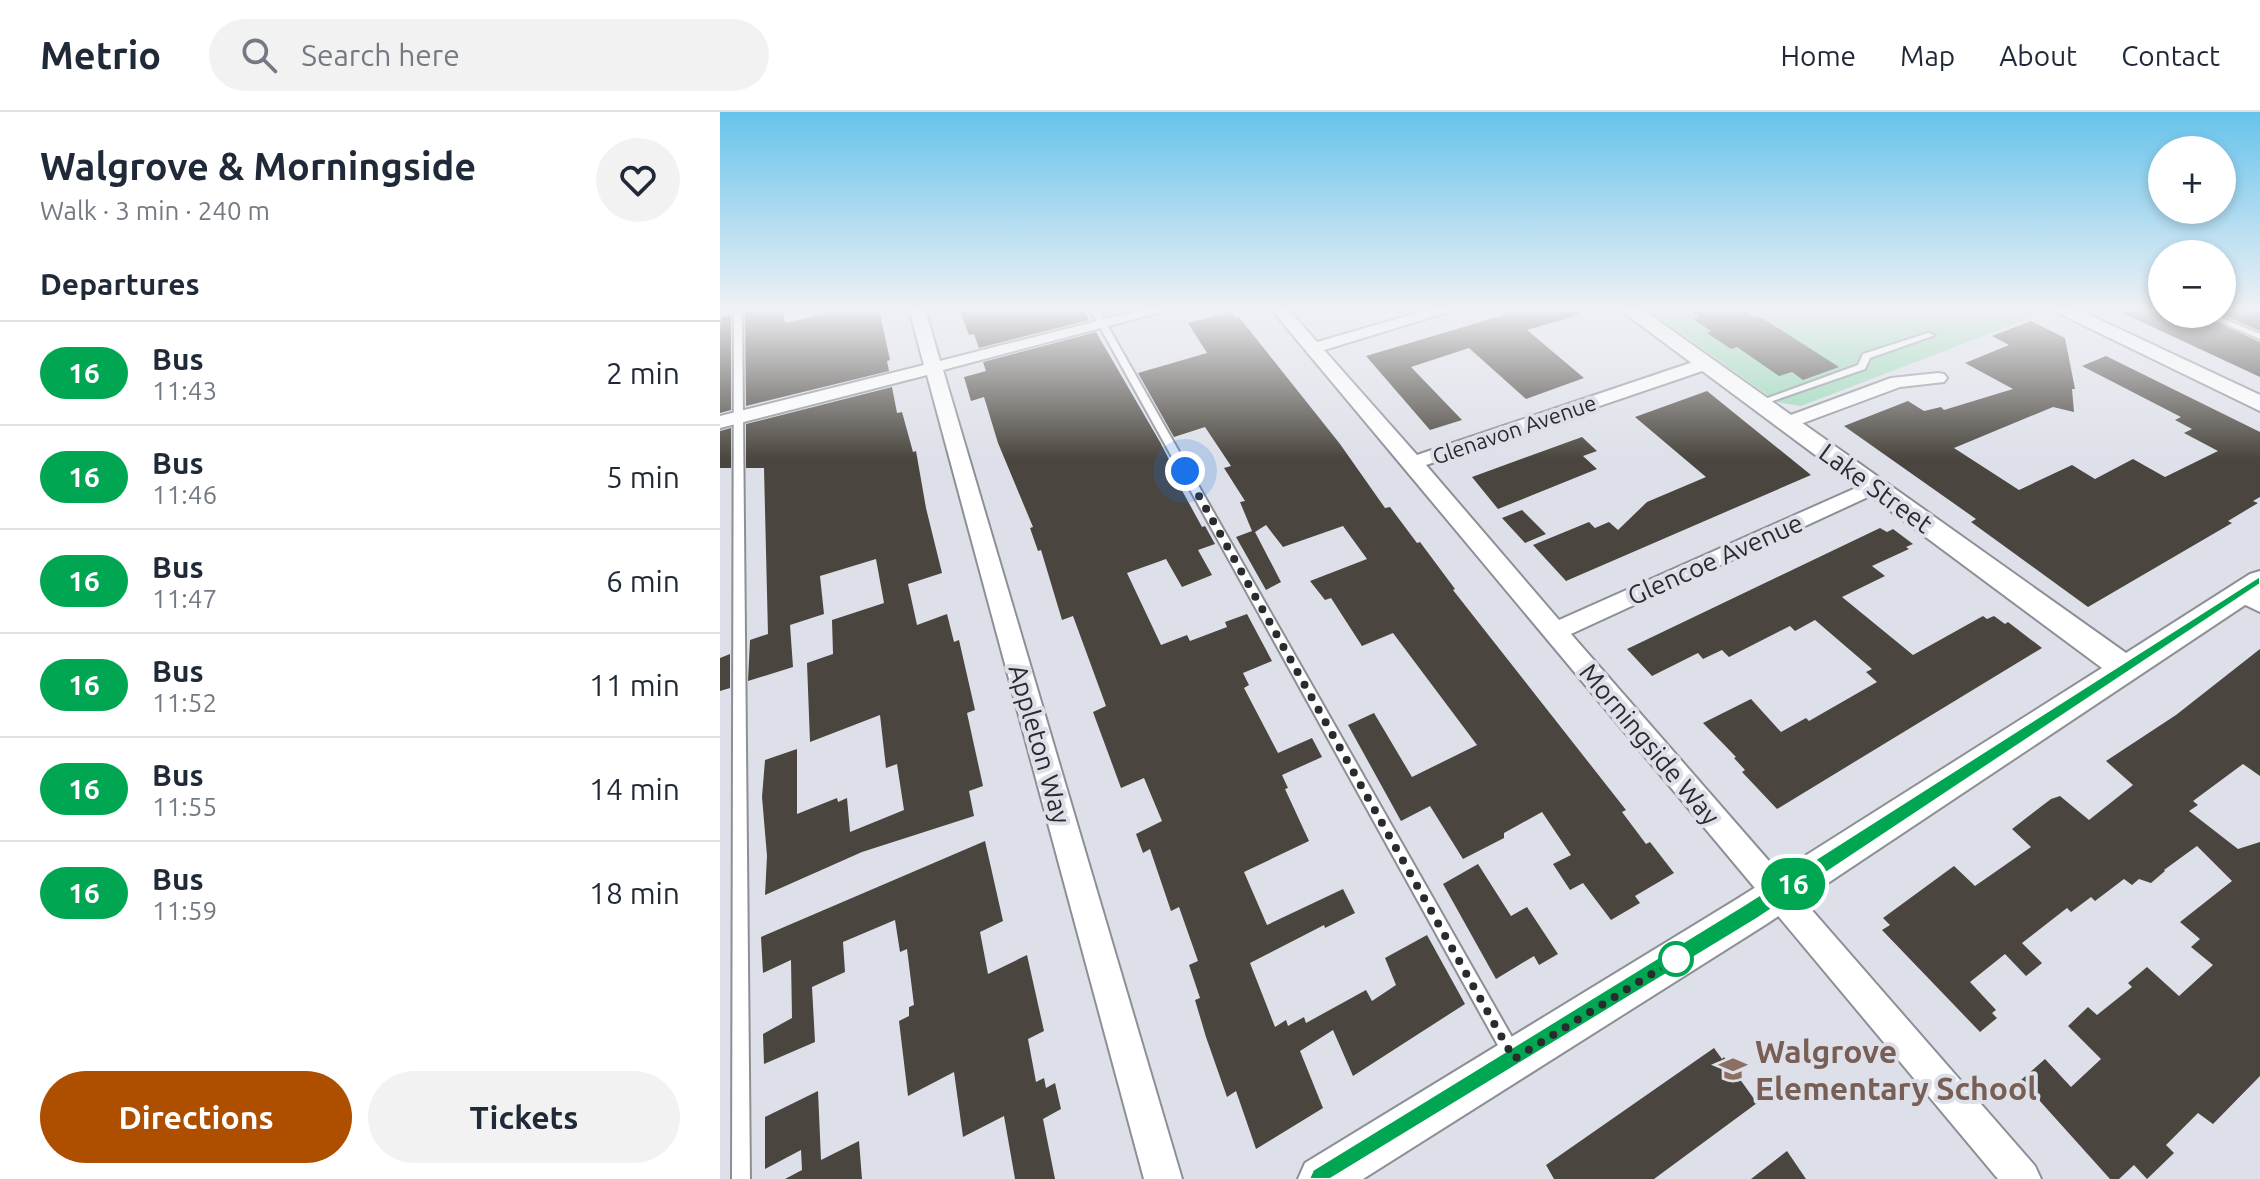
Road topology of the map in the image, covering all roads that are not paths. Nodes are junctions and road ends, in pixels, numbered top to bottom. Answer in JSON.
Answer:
{"nodes":[{"id":1,"x":734,"y":359,"type":"edge"},
{"id":2,"x":931,"y":359,"type":"edge"},
{"id":3,"x":963,"y":359,"type":"edge"},
{"id":4,"x":1121,"y":359,"type":"edge"},
{"id":5,"x":1323,"y":359,"type":"edge"},
{"id":6,"x":1698,"y":359,"type":"edge"},
{"id":7,"x":1865,"y":359,"type":"edge"},
{"id":8,"x":2166,"y":359,"type":"edge"},
{"id":9,"x":1705,"y":364,"type":"junction"},
{"id":10,"x":933,"y":368,"type":"junction"},
{"id":11,"x":1938,"y":378,"type":"dead end"},
{"id":12,"x":1758,"y":403,"type":"junction"},
{"id":13,"x":2260,"y":404,"type":"edge"},
{"id":14,"x":728,"y":420,"type":"edge"},
{"id":15,"x":1787,"y":423,"type":"junction"},
{"id":16,"x":1413,"y":463,"type":"junction"},
{"id":17,"x":1874,"y":487,"type":"junction"},
{"id":18,"x":2254,"y":593,"type":"edge"},
{"id":19,"x":1556,"y":631,"type":"junction"},
{"id":20,"x":2123,"y":667,"type":"junction"},
{"id":21,"x":1777,"y":895,"type":"junction"},
{"id":22,"x":1514,"y":1059,"type":"junction"},
{"id":23,"x":741,"y":1179,"type":"edge"},
{"id":24,"x":1163,"y":1179,"type":"edge"},
{"id":25,"x":1321,"y":1179,"type":"edge"},
{"id":26,"x":2022,"y":1179,"type":"edge"}],
"edges":[{"from":1,"to":14,"type":"lane"},
{"from":2,"to":10,"type":"street","name":"Appleton Way"},
{"from":3,"to":10,"type":"street"},
{"from":4,"to":22,"type":"lane"},
{"from":5,"to":16,"type":"street","name":"Morningside Way"},
{"from":6,"to":9,"type":"street","name":"Lake Street"},
{"from":7,"to":12,"type":"lane"},
{"from":8,"to":13,"type":"street"},
{"from":9,"to":12,"type":"street","name":"Lake Street"},
{"from":9,"to":16,"type":"street","name":"Glenavon Avenue"},
{"from":10,"to":14,"type":"street"},
{"from":10,"to":24,"type":"street","name":"Appleton Way"},
{"from":11,"to":15,"type":"street"},
{"from":12,"to":15,"type":"street","name":"Lake Street"},
{"from":14,"to":23,"type":"lane"},
{"from":15,"to":17,"type":"street","name":"Lake Street"},
{"from":16,"to":19,"type":"street","name":"Morningside Way"},
{"from":17,"to":19,"type":"street","name":"Glencoe Avenue"},
{"from":17,"to":20,"type":"street","name":"Lake Street"},
{"from":18,"to":20,"type":"street"},
{"from":19,"to":21,"type":"street","name":"Morningside Way"},
{"from":20,"to":21,"type":"street"},
{"from":21,"to":22,"type":"street"},
{"from":21,"to":26,"type":"street","name":"Morningside Way"},
{"from":22,"to":25,"type":"street"}]}
